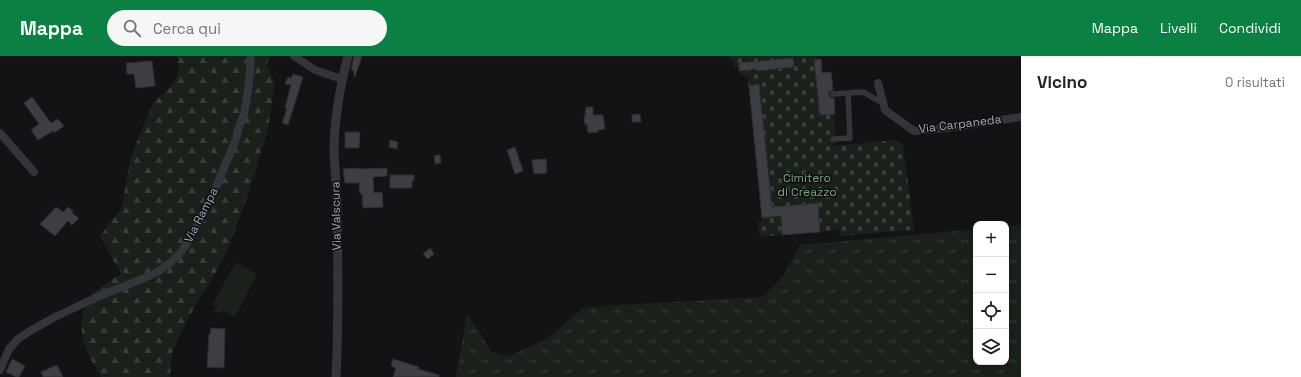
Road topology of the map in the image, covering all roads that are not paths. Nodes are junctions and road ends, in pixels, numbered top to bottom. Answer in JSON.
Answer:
{"nodes":[{"id":1,"x":250,"y":56,"type":"edge"},
{"id":2,"x":294,"y":56,"type":"edge"},
{"id":3,"x":348,"y":56,"type":"edge"},
{"id":4,"x":342,"y":79,"type":"junction"},
{"id":5,"x":878,"y":83,"type":"dead end"},
{"id":6,"x":848,"y":93,"type":"junction"},
{"id":7,"x":833,"y":94,"type":"dead end"},
{"id":8,"x":884,"y":105,"type":"junction"},
{"id":9,"x":1021,"y":117,"type":"edge"},
{"id":10,"x":0,"y":132,"type":"edge"},
{"id":11,"x":833,"y":139,"type":"dead end"},
{"id":12,"x":34,"y":172,"type":"dead end"},
{"id":13,"x":0,"y":370,"type":"edge"},
{"id":14,"x":336,"y":377,"type":"edge"}],
"edges":[{"from":1,"to":13,"type":"street","name":"Via Rampa"},
{"from":2,"to":4,"type":"street"},
{"from":3,"to":4,"type":"street","name":"Via Valscura"},
{"from":4,"to":14,"type":"street","name":"Via Valscura"},
{"from":5,"to":8,"type":"street","name":"Via Carpaneda"},
{"from":6,"to":7,"type":"street"},
{"from":6,"to":8,"type":"street"},
{"from":6,"to":11,"type":"street"},
{"from":8,"to":9,"type":"street","name":"Via Carpaneda"},
{"from":10,"to":12,"type":"street"}]}
